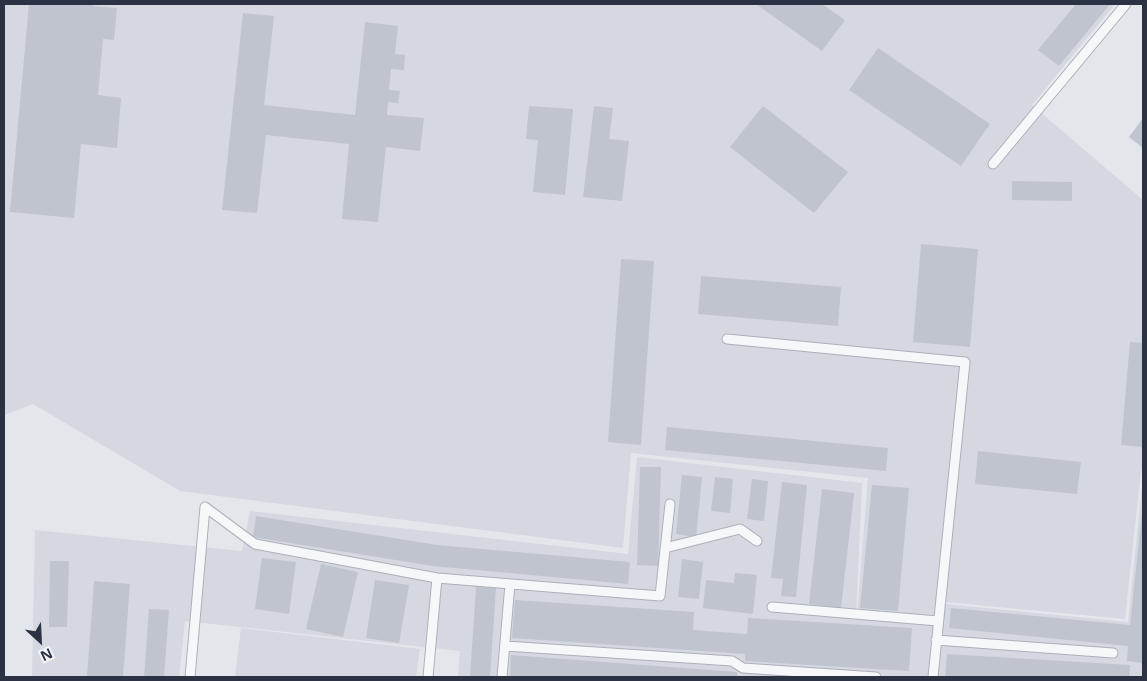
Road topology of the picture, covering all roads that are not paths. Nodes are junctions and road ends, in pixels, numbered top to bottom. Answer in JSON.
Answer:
{"nodes":[{"id":1,"x":1126,"y":4,"type":"edge"},
{"id":2,"x":993,"y":164,"type":"dead end"},
{"id":3,"x":727,"y":339,"type":"dead end"},
{"id":4,"x":670,"y":504,"type":"dead end"},
{"id":5,"x":757,"y":541,"type":"dead end"},
{"id":6,"x":665,"y":548,"type":"junction"},
{"id":7,"x":437,"y":578,"type":"junction"},
{"id":8,"x":510,"y":584,"type":"junction"},
{"id":9,"x":772,"y":607,"type":"dead end"},
{"id":10,"x":938,"y":621,"type":"junction"},
{"id":11,"x":936,"y":640,"type":"junction"},
{"id":12,"x":505,"y":646,"type":"junction"},
{"id":13,"x":1113,"y":653,"type":"dead end"},
{"id":14,"x":190,"y":677,"type":"edge"},
{"id":15,"x":428,"y":677,"type":"edge"},
{"id":16,"x":502,"y":677,"type":"edge"},
{"id":17,"x":876,"y":677,"type":"edge"},
{"id":18,"x":933,"y":677,"type":"edge"}],
"edges":[{"from":1,"to":2,"type":"lane"},
{"from":3,"to":10,"type":"lane"},
{"from":4,"to":6,"type":"lane"},
{"from":5,"to":6,"type":"lane"},
{"from":6,"to":8,"type":"lane"},
{"from":7,"to":8,"type":"lane"},
{"from":7,"to":14,"type":"lane"},
{"from":7,"to":15,"type":"lane"},
{"from":8,"to":12,"type":"lane"},
{"from":9,"to":10,"type":"lane"},
{"from":10,"to":11,"type":"lane"},
{"from":11,"to":13,"type":"lane"},
{"from":11,"to":18,"type":"lane"},
{"from":12,"to":16,"type":"lane"},
{"from":12,"to":17,"type":"lane"}]}
